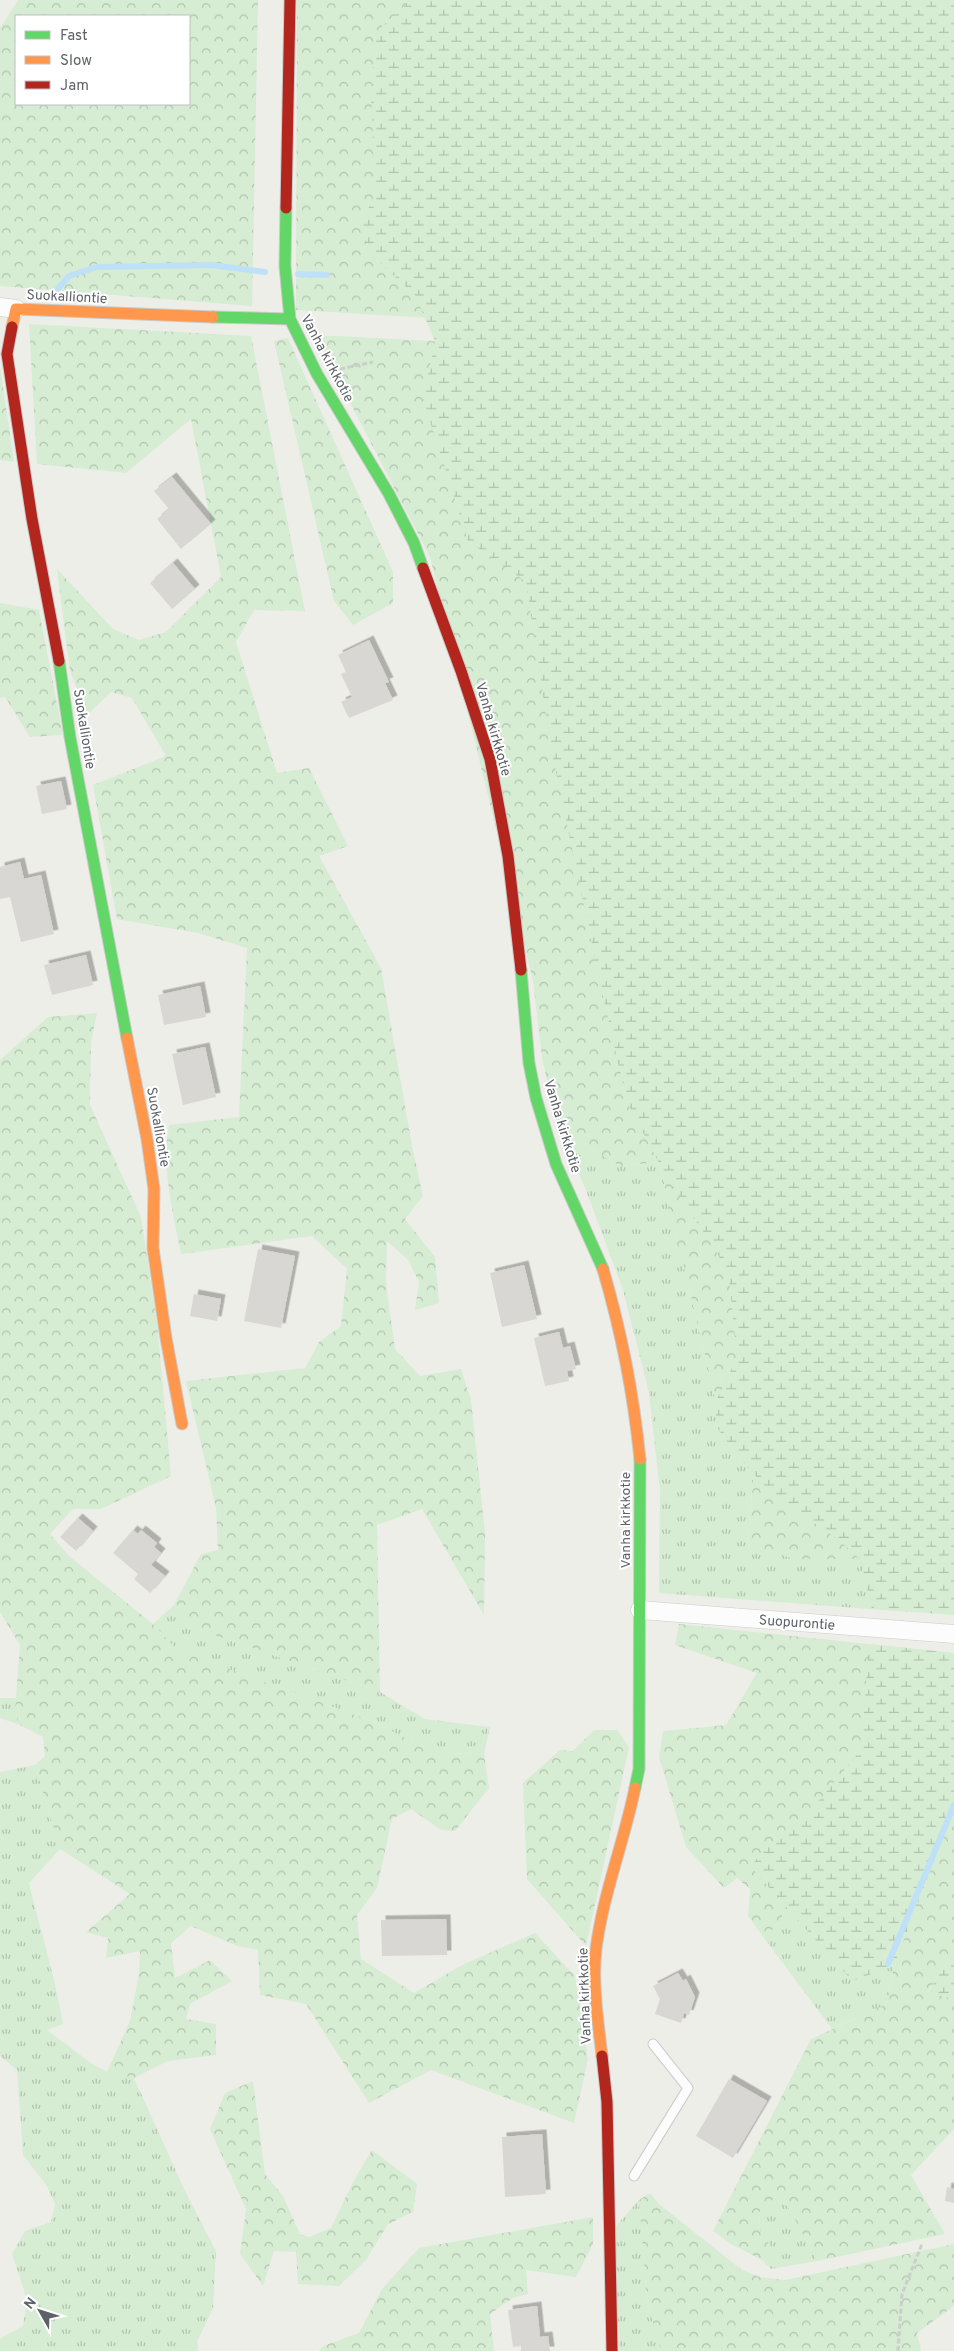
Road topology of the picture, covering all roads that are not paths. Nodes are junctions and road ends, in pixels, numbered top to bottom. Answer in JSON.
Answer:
{"nodes":[{"id":1,"x":290,"y":0,"type":"edge"},
{"id":2,"x":8,"y":308,"type":"edge"},
{"id":3,"x":290,"y":319,"type":"junction"},
{"id":4,"x":182,"y":1424,"type":"dead end"},
{"id":5,"x":640,"y":1610,"type":"junction"},
{"id":6,"x":954,"y":1634,"type":"edge"},
{"id":7,"x":653,"y":2044,"type":"dead end"},
{"id":8,"x":634,"y":2176,"type":"dead end"},
{"id":9,"x":612,"y":2351,"type":"edge"}],
"edges":[{"from":1,"to":3,"type":"street","name":"Vanha kirkkotie"},
{"from":2,"to":3,"type":"street","name":"Suokalliontie"},
{"from":2,"to":4,"type":"street","name":"Suokalliontie"},
{"from":3,"to":5,"type":"street","name":"Vanha kirkkotie"},
{"from":5,"to":6,"type":"street","name":"Suopurontie"},
{"from":5,"to":9,"type":"street","name":"Vanha kirkkotie"},
{"from":7,"to":8,"type":"lane"}]}
